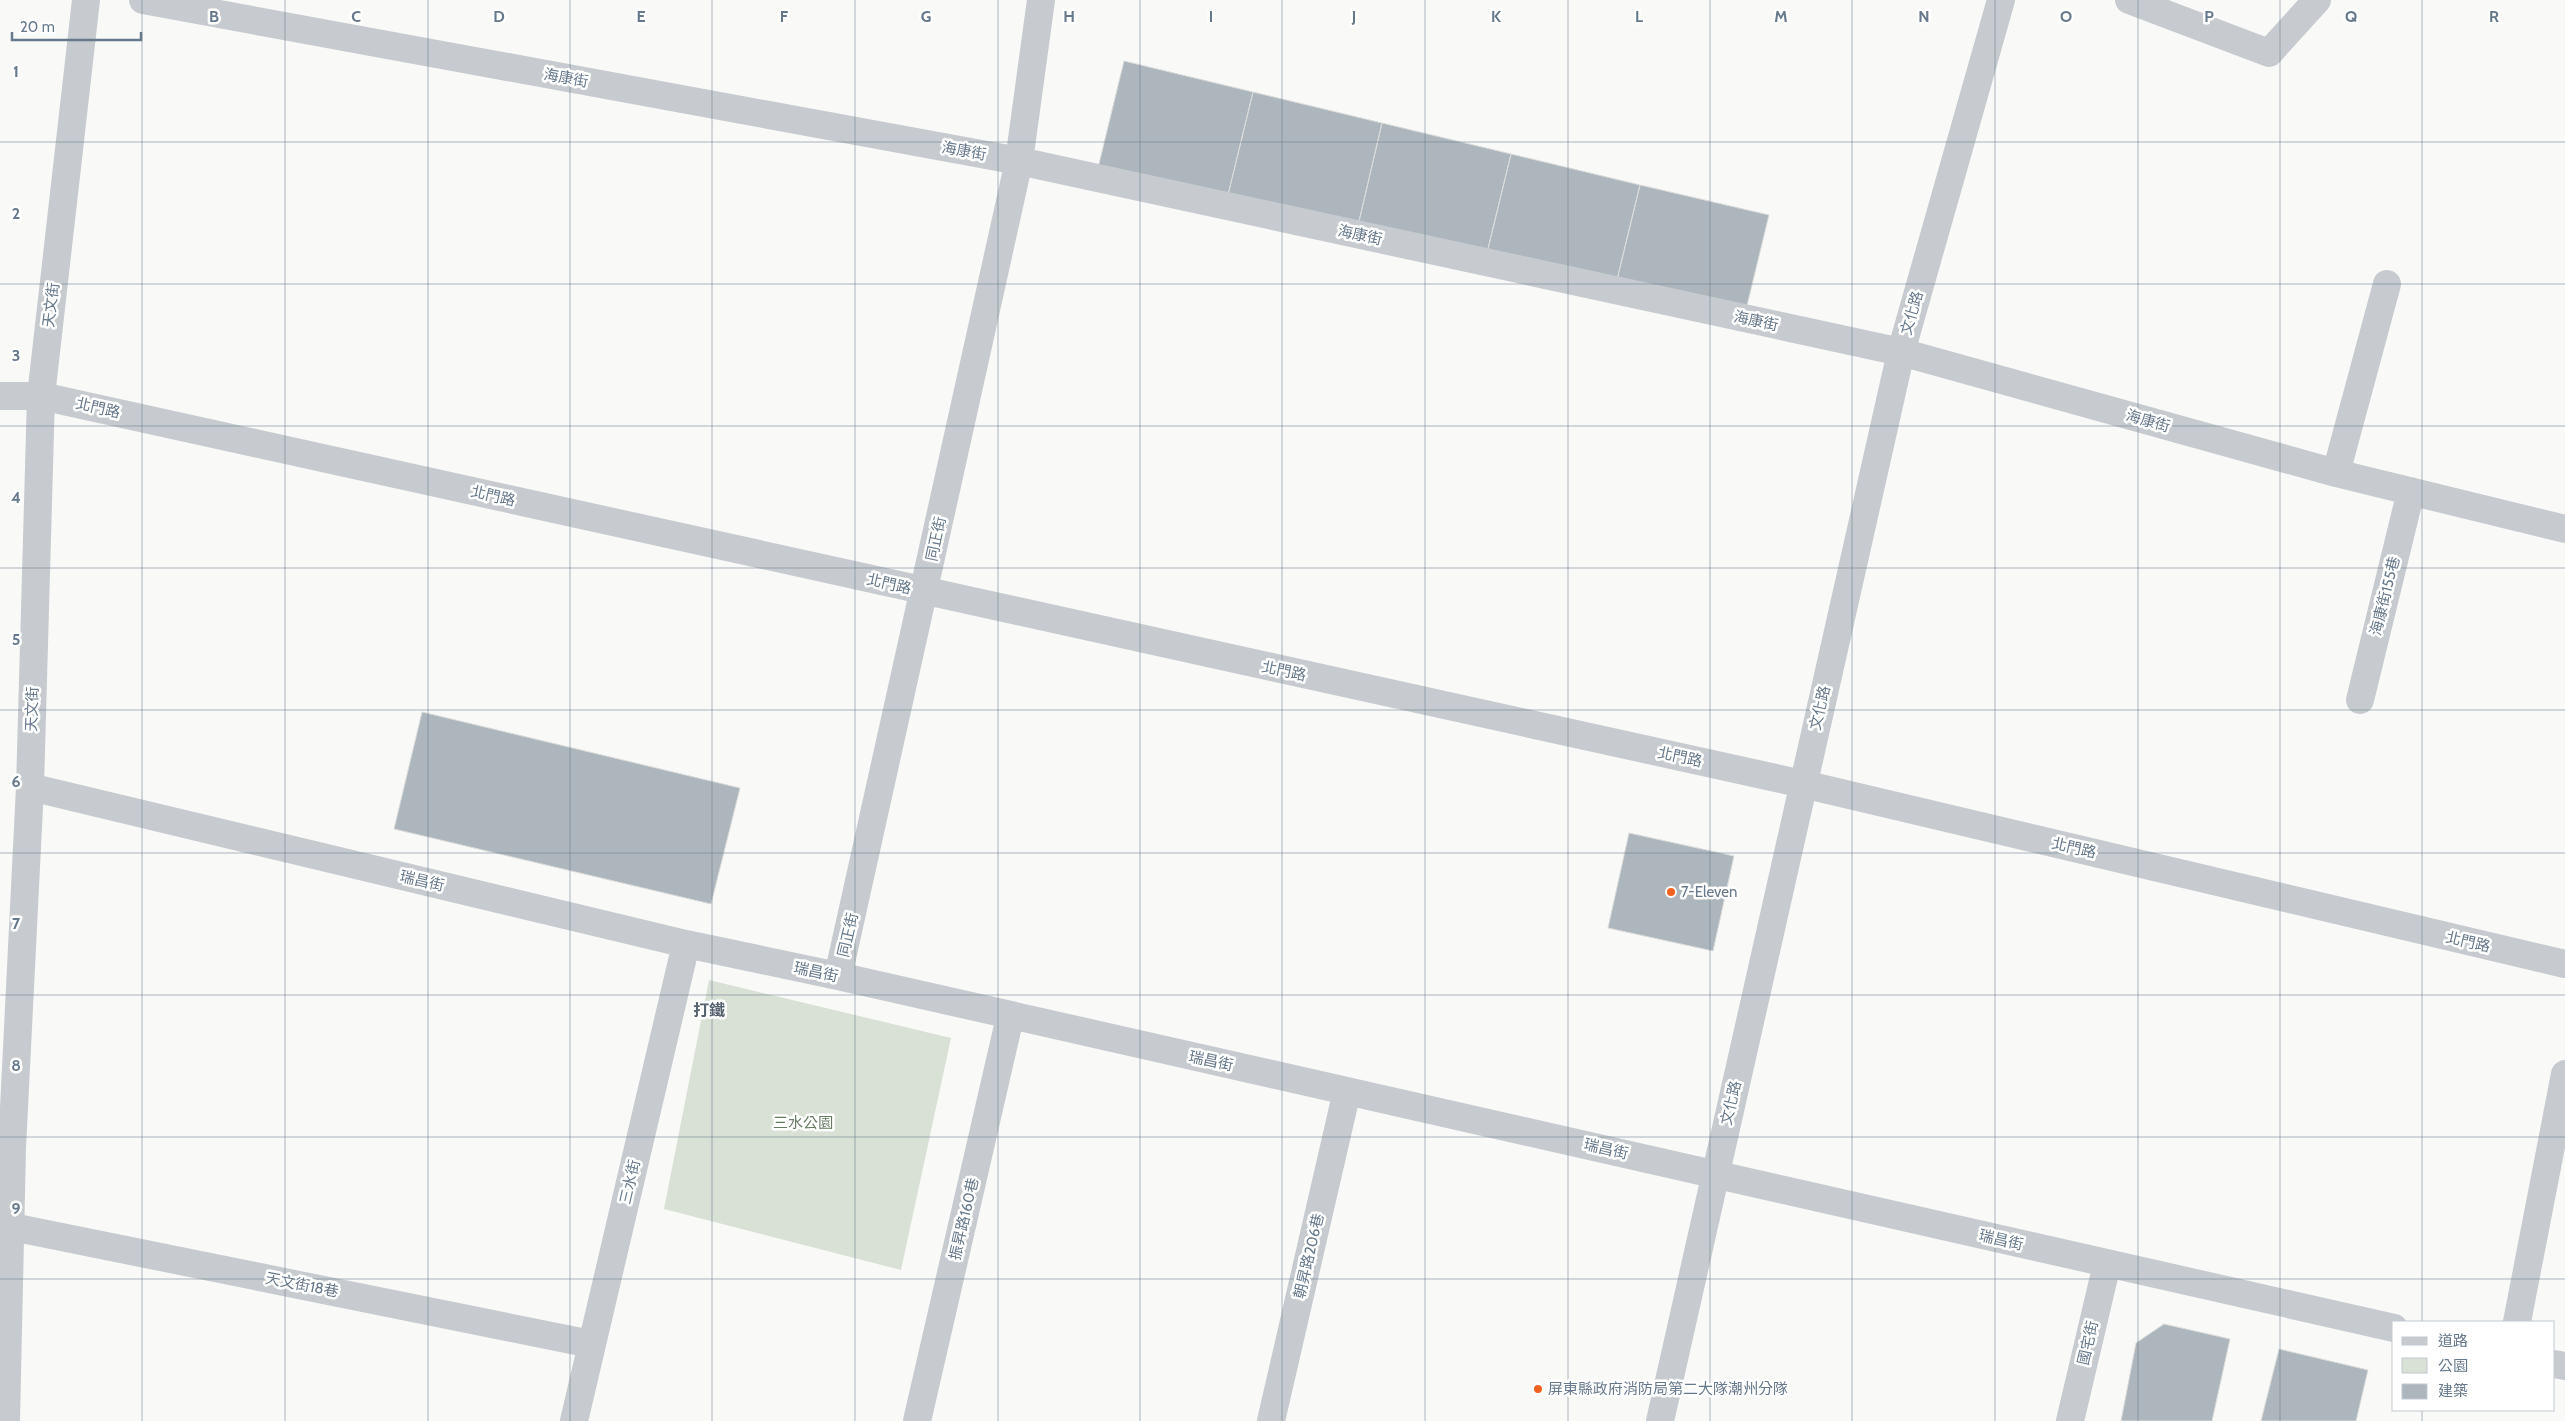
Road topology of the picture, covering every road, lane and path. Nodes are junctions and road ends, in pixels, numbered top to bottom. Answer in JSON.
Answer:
{"nodes":[{"id":1,"x":86,"y":0,"type":"edge"},
{"id":2,"x":143,"y":0,"type":"edge"},
{"id":3,"x":1041,"y":0,"type":"edge"},
{"id":4,"x":2001,"y":0,"type":"edge"},
{"id":5,"x":2129,"y":0,"type":"edge"},
{"id":6,"x":2317,"y":0,"type":"edge"},
{"id":7,"x":1019,"y":161,"type":"junction"},
{"id":8,"x":2387,"y":284,"type":"dead end"},
{"id":9,"x":1901,"y":352,"type":"junction"},
{"id":10,"x":0,"y":396,"type":"edge"},
{"id":11,"x":41,"y":396,"type":"junction"},
{"id":12,"x":2336,"y":473,"type":"junction"},
{"id":13,"x":2410,"y":491,"type":"junction"},
{"id":14,"x":2565,"y":529,"type":"edge"},
{"id":15,"x":924,"y":592,"type":"junction"},
{"id":16,"x":2360,"y":700,"type":"dead end"},
{"id":17,"x":1803,"y":784,"type":"junction"},
{"id":18,"x":30,"y":787,"type":"junction"},
{"id":19,"x":686,"y":944,"type":"junction"},
{"id":20,"x":2565,"y":964,"type":"edge"},
{"id":21,"x":838,"y":976,"type":"junction"},
{"id":22,"x":1010,"y":1017,"type":"junction"},
{"id":23,"x":2565,"y":1074,"type":"edge"},
{"id":24,"x":1347,"y":1091,"type":"junction"},
{"id":25,"x":6,"y":1147,"type":"edge"},
{"id":26,"x":1715,"y":1174,"type":"junction"},
{"id":27,"x":12,"y":1227,"type":"junction"},
{"id":28,"x":2107,"y":1264,"type":"junction"},
{"id":29,"x":2517,"y":1321,"type":"edge"},
{"id":30,"x":2392,"y":1328,"type":"edge"},
{"id":31,"x":591,"y":1344,"type":"junction"},
{"id":32,"x":6,"y":1421,"type":"edge"},
{"id":33,"x":574,"y":1421,"type":"edge"},
{"id":34,"x":917,"y":1421,"type":"edge"},
{"id":35,"x":1271,"y":1421,"type":"edge"},
{"id":36,"x":1660,"y":1421,"type":"edge"},
{"id":37,"x":2070,"y":1421,"type":"edge"}],
"edges":[{"from":1,"to":11,"type":"street","name":"天文街"},
{"from":2,"to":7,"type":"street","name":"海康街"},
{"from":3,"to":7,"type":"street","name":"同正街"},
{"from":4,"to":9,"type":"street","name":"文化路"},
{"from":5,"to":6,"type":"street"},
{"from":7,"to":9,"type":"street","name":"海康街"},
{"from":7,"to":15,"type":"street","name":"同正街"},
{"from":8,"to":12,"type":"street"},
{"from":9,"to":12,"type":"street","name":"海康街"},
{"from":9,"to":17,"type":"street","name":"文化路"},
{"from":10,"to":11,"type":"street","name":"北門路"},
{"from":11,"to":15,"type":"street","name":"北門路"},
{"from":11,"to":18,"type":"street","name":"天文街"},
{"from":12,"to":13,"type":"street","name":"海康街"},
{"from":13,"to":14,"type":"street","name":"海康街"},
{"from":13,"to":16,"type":"street","name":"海康街155巷"},
{"from":15,"to":17,"type":"street","name":"北門路"},
{"from":15,"to":21,"type":"street","name":"同正街"},
{"from":17,"to":20,"type":"street","name":"北門路"},
{"from":17,"to":26,"type":"street","name":"文化路"},
{"from":18,"to":19,"type":"street","name":"瑞昌街"},
{"from":18,"to":25,"type":"street","name":"天文街"},
{"from":19,"to":21,"type":"street","name":"瑞昌街"},
{"from":19,"to":31,"type":"street","name":"三水街"},
{"from":21,"to":22,"type":"street","name":"瑞昌街"},
{"from":22,"to":24,"type":"street","name":"瑞昌街"},
{"from":22,"to":34,"type":"street","name":"振昇路160巷"},
{"from":23,"to":29,"type":"street"},
{"from":24,"to":26,"type":"street","name":"瑞昌街"},
{"from":24,"to":35,"type":"street","name":"朝昇路206巷"},
{"from":25,"to":27,"type":"street","name":"天文街"},
{"from":26,"to":28,"type":"street","name":"瑞昌街"},
{"from":26,"to":36,"type":"street","name":"文化路"},
{"from":27,"to":31,"type":"street","name":"天文街18巷"},
{"from":27,"to":32,"type":"street","name":"天文街"},
{"from":28,"to":30,"type":"street","name":"瑞昌街"},
{"from":28,"to":37,"type":"street","name":"國宅街"},
{"from":31,"to":33,"type":"street","name":"三水街"}]}
